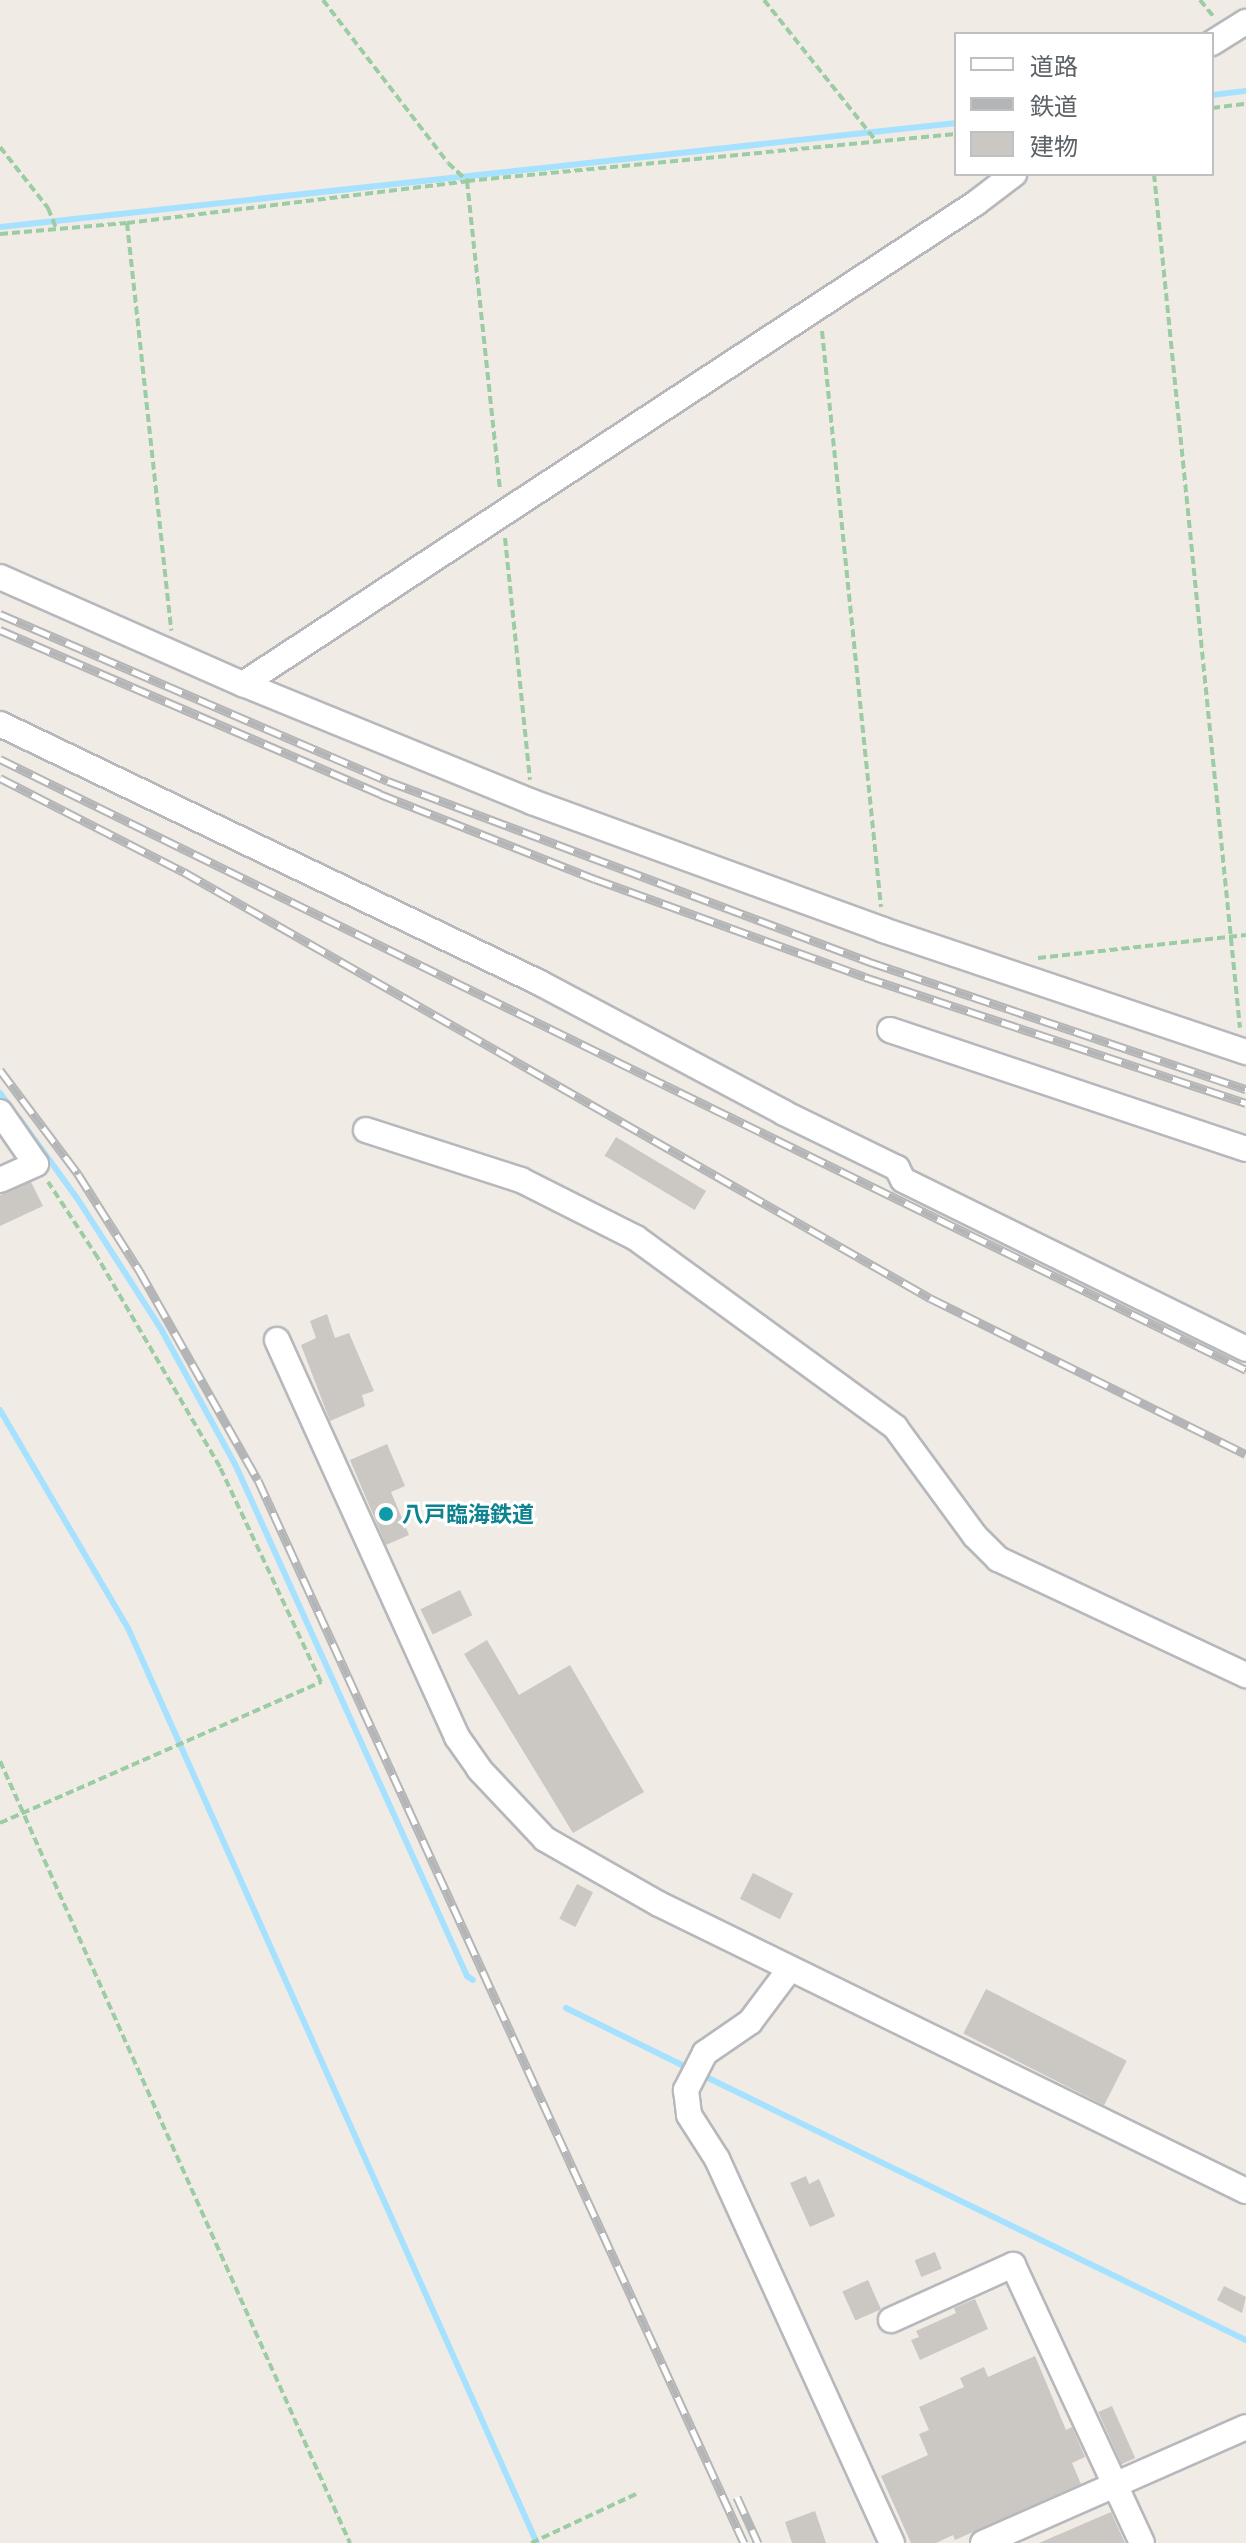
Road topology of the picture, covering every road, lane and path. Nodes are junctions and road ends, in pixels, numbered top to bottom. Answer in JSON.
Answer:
{"nodes":[{"id":1,"x":323,"y":0,"type":"edge"},
{"id":2,"x":764,"y":0,"type":"edge"},
{"id":3,"x":1246,"y":22,"type":"edge"},
{"id":4,"x":1214,"y":42,"type":"edge"},
{"id":5,"x":1246,"y":104,"type":"edge"},
{"id":6,"x":1214,"y":108,"type":"edge"},
{"id":7,"x":954,"y":134,"type":"edge"},
{"id":8,"x":877,"y":142,"type":"junction"},
{"id":9,"x":0,"y":147,"type":"edge"},
{"id":10,"x":1011,"y":176,"type":"edge"},
{"id":11,"x":1154,"y":176,"type":"edge"},
{"id":12,"x":467,"y":181,"type":"junction"},
{"id":13,"x":127,"y":223,"type":"junction"},
{"id":14,"x":56,"y":228,"type":"junction"},
{"id":15,"x":0,"y":234,"type":"edge"},
{"id":16,"x":819,"y":304,"type":"junction"},
{"id":17,"x":0,"y":577,"type":"edge"},
{"id":18,"x":173,"y":653,"type":"junction"},
{"id":19,"x":243,"y":684,"type":"junction"},
{"id":20,"x":0,"y":724,"type":"edge"},
{"id":21,"x":883,"y":930,"type":"junction"},
{"id":22,"x":1246,"y":935,"type":"edge"},
{"id":23,"x":1230,"y":937,"type":"junction"},
{"id":24,"x":1031,"y":958,"type":"dead end"},
{"id":25,"x":890,"y":1030,"type":"dead end"},
{"id":26,"x":1244,"y":1051,"type":"edge"},
{"id":27,"x":0,"y":1112,"type":"edge"},
{"id":28,"x":366,"y":1130,"type":"dead end"},
{"id":29,"x":1246,"y":1149,"type":"edge"},
{"id":30,"x":36,"y":1164,"type":"junction"},
{"id":31,"x":0,"y":1180,"type":"edge"},
{"id":32,"x":277,"y":1340,"type":"dead end"},
{"id":33,"x":1246,"y":1349,"type":"edge"},
{"id":34,"x":1246,"y":1675,"type":"edge"},
{"id":35,"x":0,"y":1761,"type":"edge"},
{"id":36,"x":23,"y":1812,"type":"junction"},
{"id":37,"x":0,"y":1823,"type":"edge"},
{"id":38,"x":789,"y":1970,"type":"junction"},
{"id":39,"x":1246,"y":2191,"type":"edge"},
{"id":40,"x":891,"y":2320,"type":"dead end"},
{"id":41,"x":1246,"y":2427,"type":"edge"},
{"id":42,"x":1114,"y":2483,"type":"junction"},
{"id":43,"x":638,"y":2493,"type":"dead end"},
{"id":44,"x":350,"y":2543,"type":"edge"},
{"id":45,"x":531,"y":2543,"type":"edge"},
{"id":46,"x":892,"y":2543,"type":"edge"},
{"id":47,"x":983,"y":2543,"type":"edge"},
{"id":48,"x":1142,"y":2543,"type":"edge"}],
"edges":[{"from":1,"to":12,"type":"path"},
{"from":2,"to":8,"type":"path"},
{"from":3,"to":4,"type":"street"},
{"from":5,"to":6,"type":"path"},
{"from":7,"to":8,"type":"path"},
{"from":8,"to":12,"type":"path"},
{"from":9,"to":14,"type":"path"},
{"from":10,"to":16,"type":"street"},
{"from":11,"to":23,"type":"path"},
{"from":12,"to":13,"type":"path"},
{"from":13,"to":14,"type":"path"},
{"from":13,"to":18,"type":"path"},
{"from":14,"to":15,"type":"path"},
{"from":16,"to":19,"type":"street"},
{"from":16,"to":21,"type":"path"},
{"from":17,"to":18,"type":"street"},
{"from":18,"to":19,"type":"street"},
{"from":19,"to":21,"type":"street"},
{"from":20,"to":33,"type":"street"},
{"from":21,"to":26,"type":"street"},
{"from":22,"to":23,"type":"path"},
{"from":23,"to":24,"type":"path"},
{"from":23,"to":26,"type":"path"},
{"from":25,"to":29,"type":"street"},
{"from":27,"to":30,"type":"street"},
{"from":28,"to":34,"type":"street"},
{"from":30,"to":31,"type":"street"},
{"from":30,"to":36,"type":"path"},
{"from":32,"to":38,"type":"street"},
{"from":35,"to":36,"type":"path"},
{"from":36,"to":37,"type":"path"},
{"from":36,"to":44,"type":"path"},
{"from":38,"to":39,"type":"street"},
{"from":38,"to":46,"type":"street"},
{"from":40,"to":42,"type":"street"},
{"from":41,"to":42,"type":"street"},
{"from":42,"to":47,"type":"street"},
{"from":42,"to":48,"type":"street"},
{"from":43,"to":45,"type":"path"}]}
